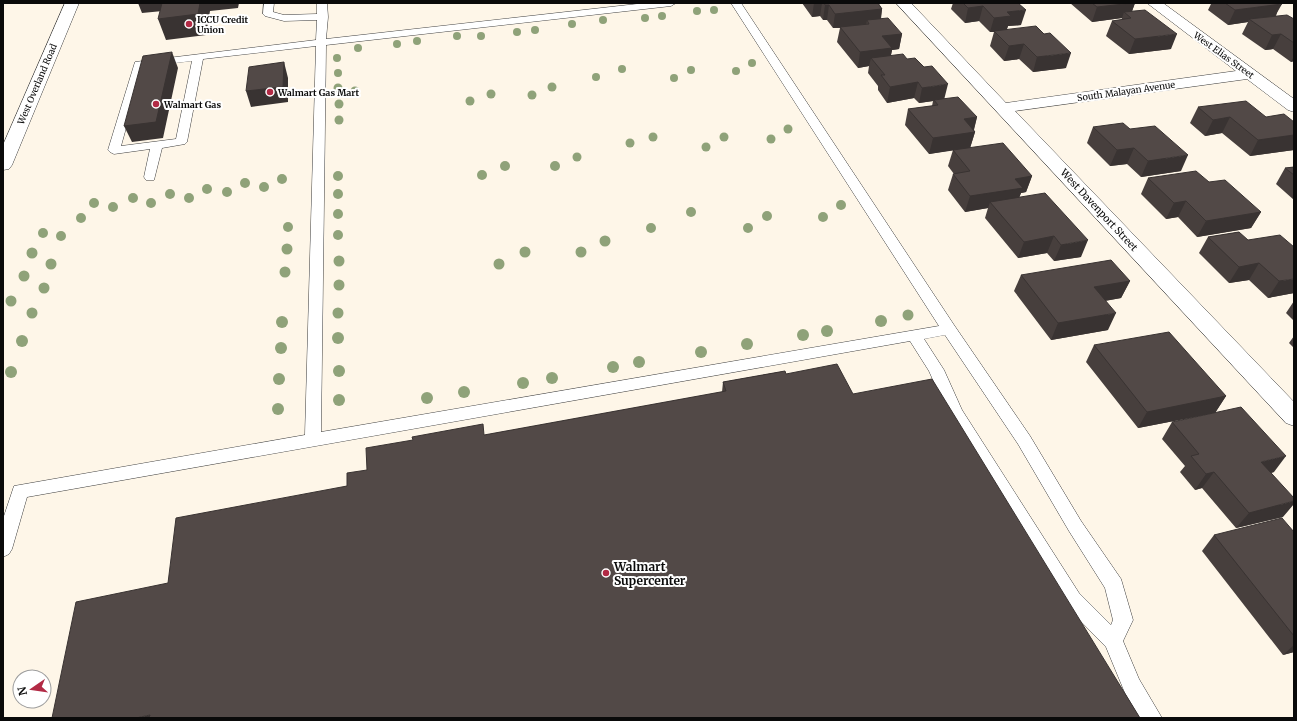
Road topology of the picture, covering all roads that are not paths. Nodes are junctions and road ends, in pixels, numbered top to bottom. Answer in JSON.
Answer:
{"nodes":[{"id":1,"x":72,"y":3,"type":"edge"},
{"id":2,"x":269,"y":3,"type":"edge"},
{"id":3,"x":322,"y":3,"type":"edge"},
{"id":4,"x":671,"y":3,"type":"edge"},
{"id":5,"x":736,"y":3,"type":"edge"},
{"id":6,"x":904,"y":3,"type":"edge"},
{"id":7,"x":1154,"y":3,"type":"edge"},
{"id":8,"x":322,"y":17,"type":"junction"},
{"id":9,"x":323,"y":42,"type":"junction"},
{"id":10,"x":198,"y":57,"type":"junction"},
{"id":11,"x":1250,"y":74,"type":"junction"},
{"id":12,"x":1294,"y":106,"type":"edge"},
{"id":13,"x":1002,"y":108,"type":"junction"},
{"id":14,"x":157,"y":145,"type":"junction"},
{"id":15,"x":3,"y":165,"type":"edge"},
{"id":16,"x":150,"y":177,"type":"dead end"},
{"id":17,"x":949,"y":329,"type":"junction"},
{"id":18,"x":914,"y":335,"type":"junction"},
{"id":19,"x":1294,"y":417,"type":"edge"},
{"id":20,"x":313,"y":440,"type":"junction"},
{"id":21,"x":3,"y":549,"type":"edge"},
{"id":22,"x":1113,"y":641,"type":"junction"},
{"id":23,"x":1152,"y":718,"type":"edge"}],
"edges":[{"from":1,"to":15,"type":"street","name":"West Overland Road"},
{"from":2,"to":8,"type":"lane"},
{"from":3,"to":8,"type":"lane"},
{"from":4,"to":9,"type":"lane"},
{"from":5,"to":17,"type":"lane"},
{"from":6,"to":13,"type":"street","name":"West Davenport Street"},
{"from":7,"to":11,"type":"street","name":"West Elias Street"},
{"from":8,"to":9,"type":"lane"},
{"from":9,"to":10,"type":"lane"},
{"from":9,"to":20,"type":"lane"},
{"from":10,"to":14,"type":"lane"},
{"from":10,"to":14,"type":"lane"},
{"from":11,"to":12,"type":"street","name":"West Elias Street"},
{"from":11,"to":13,"type":"street","name":"South Malayan Avenue"},
{"from":13,"to":19,"type":"street","name":"West Davenport Street"},
{"from":14,"to":16,"type":"lane"},
{"from":17,"to":18,"type":"lane"},
{"from":17,"to":22,"type":"lane"},
{"from":18,"to":20,"type":"lane"},
{"from":18,"to":22,"type":"lane"},
{"from":20,"to":21,"type":"lane"},
{"from":22,"to":23,"type":"lane"}]}
